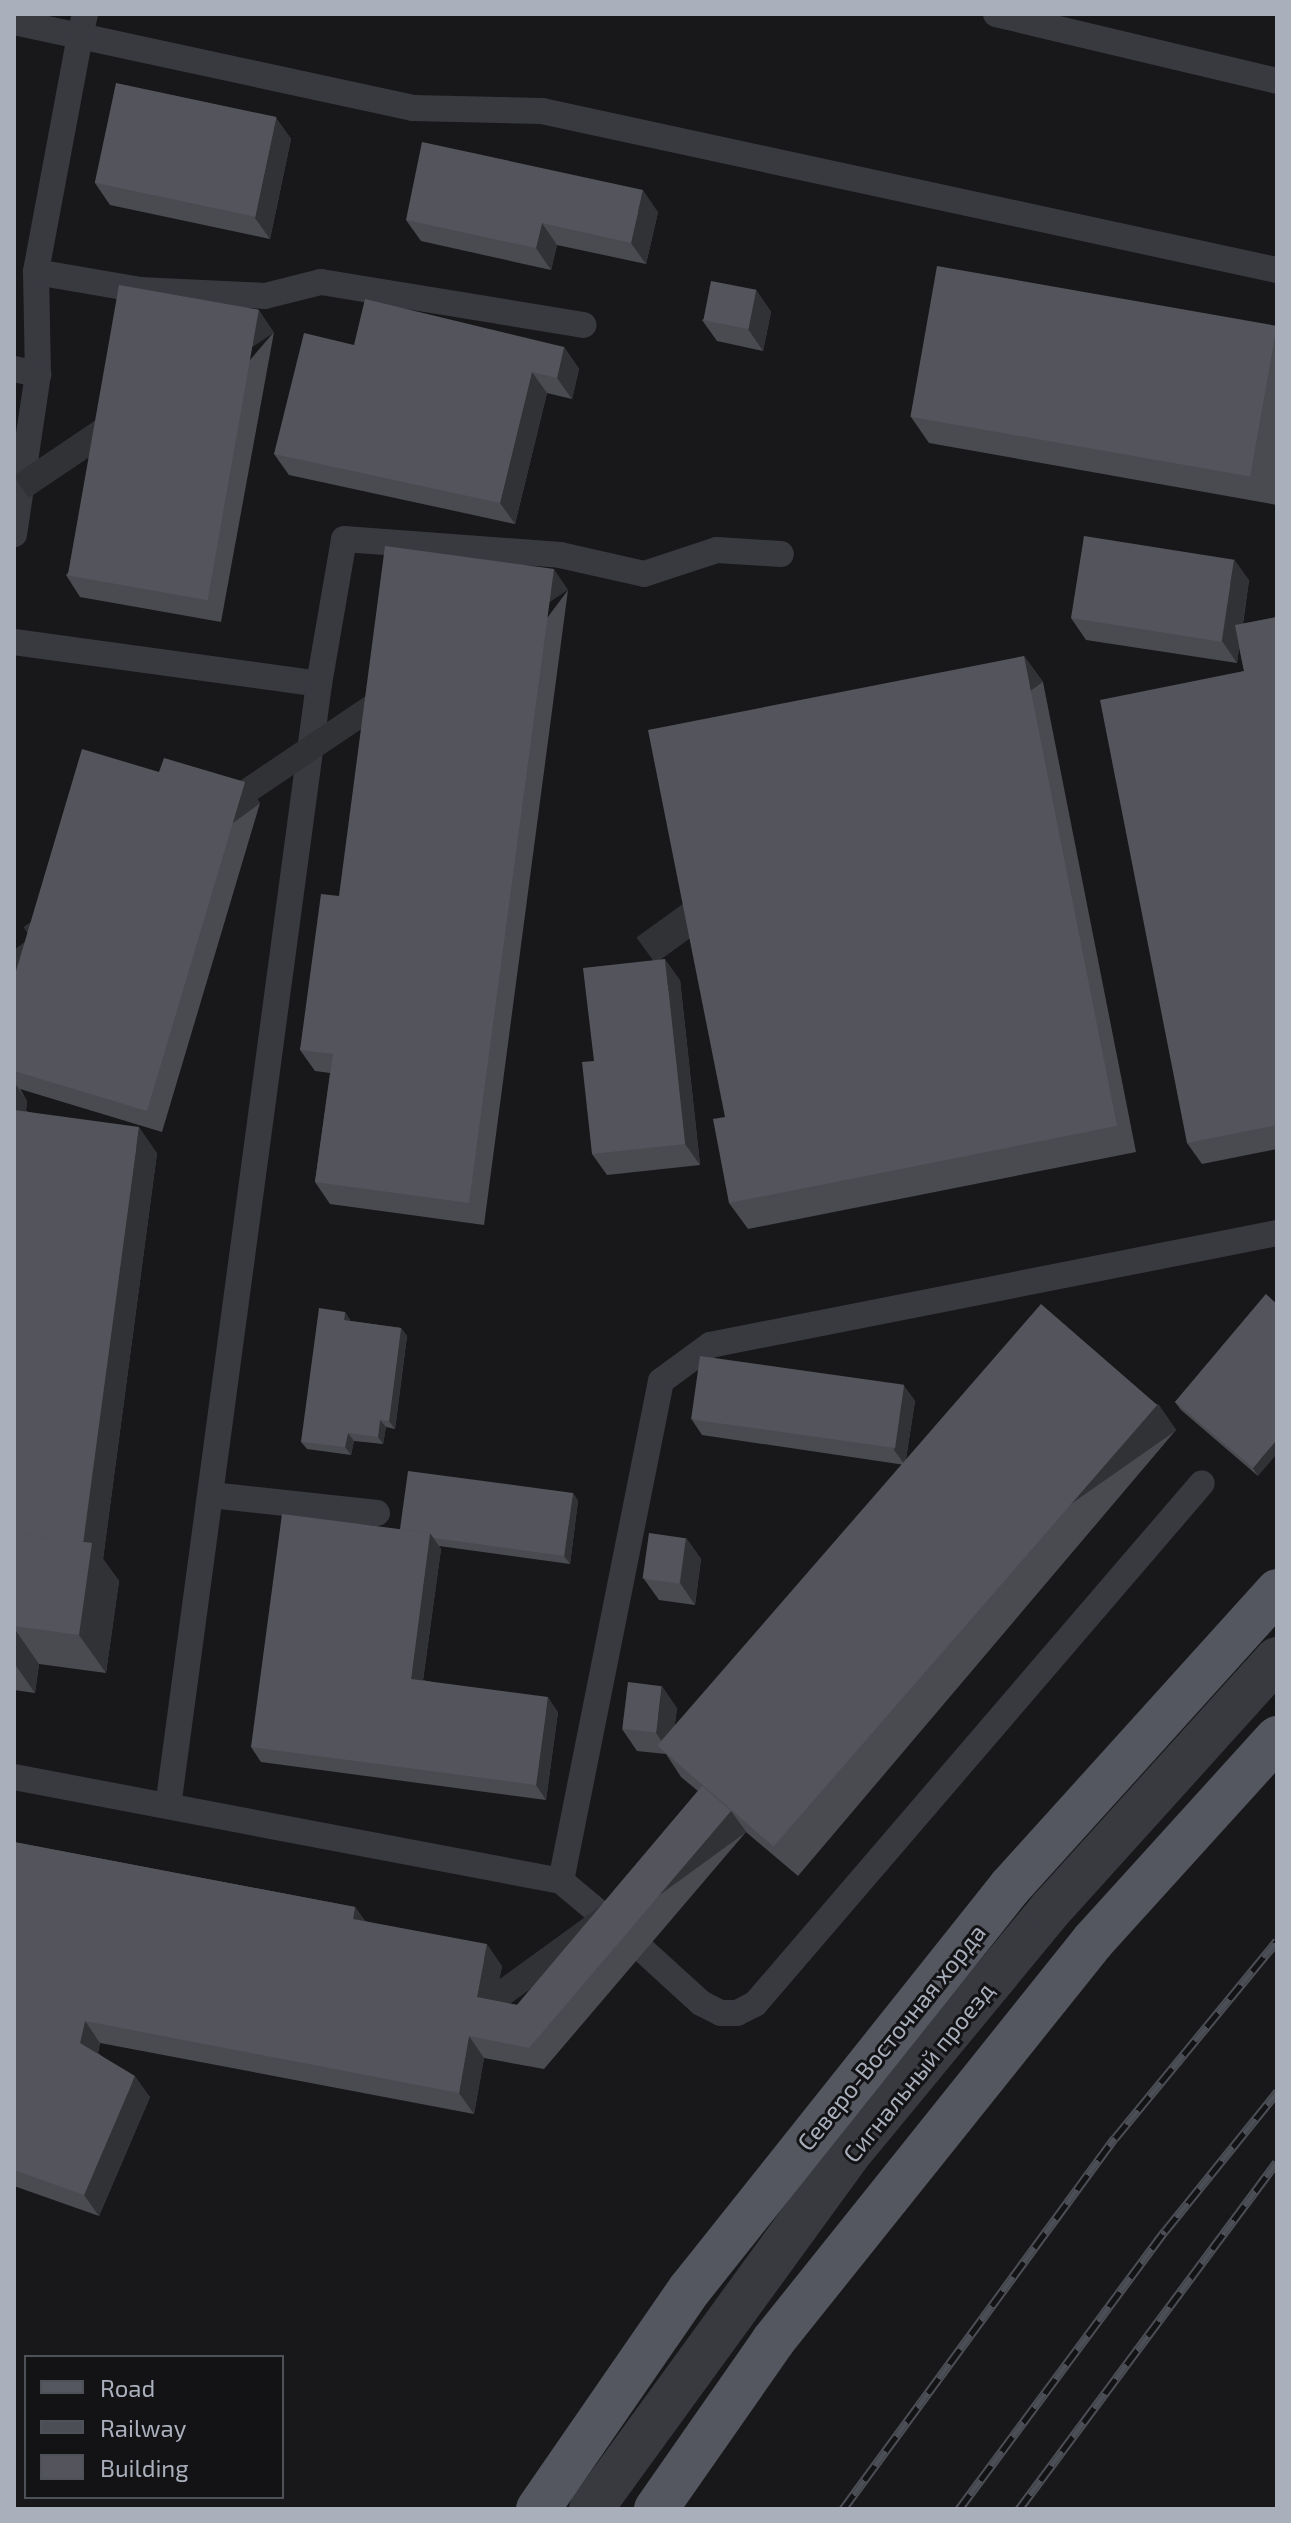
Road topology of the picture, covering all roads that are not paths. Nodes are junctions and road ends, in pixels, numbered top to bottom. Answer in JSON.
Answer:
{"nodes":[{"id":1,"x":996,"y":14,"type":"edge"},
{"id":2,"x":14,"y":22,"type":"edge"},
{"id":3,"x":82,"y":25,"type":"edge"},
{"id":4,"x":1277,"y":81,"type":"edge"},
{"id":5,"x":1277,"y":270,"type":"edge"},
{"id":6,"x":36,"y":272,"type":"junction"},
{"id":7,"x":584,"y":325,"type":"dead end"},
{"id":8,"x":26,"y":372,"type":"edge"},
{"id":9,"x":14,"y":534,"type":"edge"},
{"id":10,"x":781,"y":554,"type":"dead end"},
{"id":11,"x":14,"y":642,"type":"edge"},
{"id":12,"x":319,"y":684,"type":"junction"},
{"id":13,"x":1277,"y":1233,"type":"edge"},
{"id":14,"x":1202,"y":1483,"type":"dead end"},
{"id":15,"x":211,"y":1495,"type":"junction"},
{"id":16,"x":377,"y":1513,"type":"dead end"},
{"id":17,"x":1277,"y":1591,"type":"edge"},
{"id":18,"x":1277,"y":1659,"type":"edge"},
{"id":19,"x":1277,"y":1738,"type":"edge"},
{"id":20,"x":14,"y":1777,"type":"edge"},
{"id":21,"x":168,"y":1806,"type":"junction"},
{"id":22,"x":561,"y":1881,"type":"junction"},
{"id":23,"x":616,"y":1927,"type":"edge"},
{"id":24,"x":644,"y":1951,"type":"edge"},
{"id":25,"x":538,"y":2509,"type":"edge"},
{"id":26,"x":591,"y":2509,"type":"edge"},
{"id":27,"x":656,"y":2509,"type":"edge"}],
"edges":[{"from":1,"to":4,"type":"lane"},
{"from":2,"to":3,"type":"lane"},
{"from":3,"to":5,"type":"lane"},
{"from":3,"to":6,"type":"lane"},
{"from":6,"to":7,"type":"lane"},
{"from":6,"to":8,"type":"lane"},
{"from":8,"to":9,"type":"lane"},
{"from":10,"to":12,"type":"lane"},
{"from":11,"to":12,"type":"lane"},
{"from":12,"to":15,"type":"lane"},
{"from":13,"to":22,"type":"lane"},
{"from":14,"to":24,"type":"lane"},
{"from":15,"to":16,"type":"lane"},
{"from":15,"to":21,"type":"lane"},
{"from":17,"to":25,"type":"main road","name":"Северо-Восточная хорда"},
{"from":18,"to":26,"type":"street","name":"Сигнальный проезд"},
{"from":19,"to":27,"type":"main road"},
{"from":20,"to":21,"type":"lane"},
{"from":21,"to":22,"type":"lane"},
{"from":22,"to":23,"type":"lane"}]}
